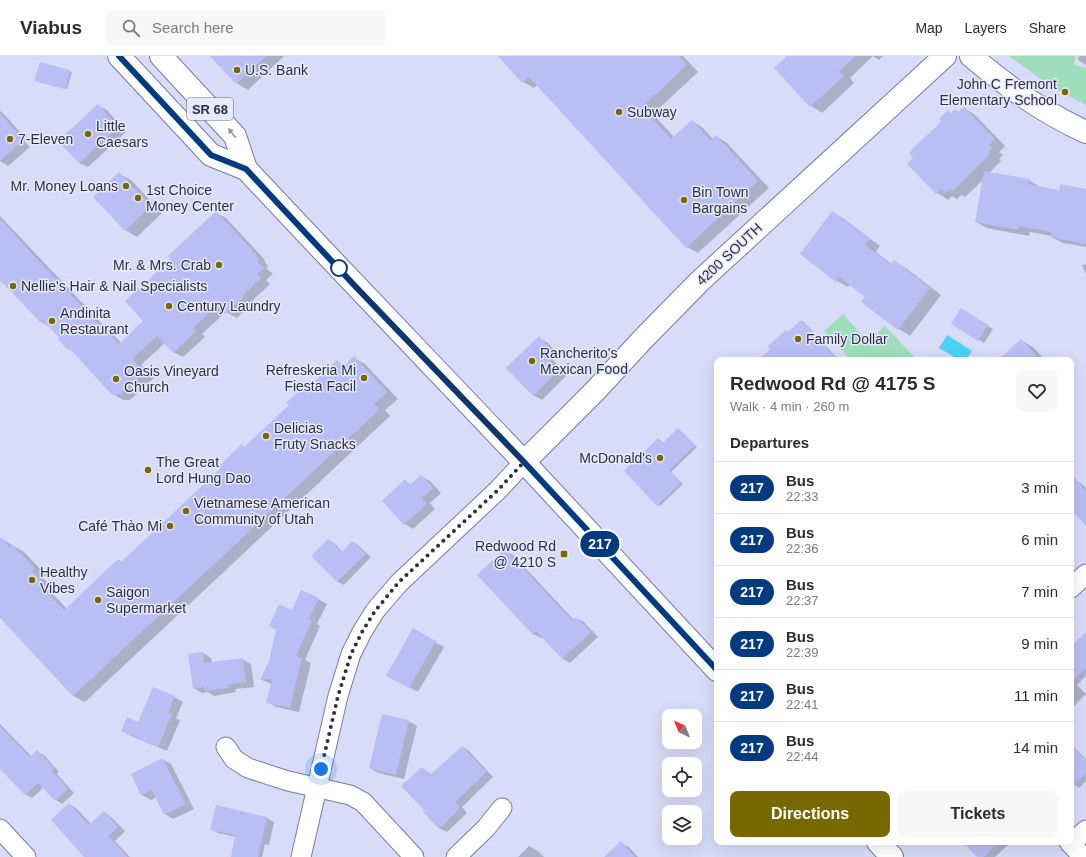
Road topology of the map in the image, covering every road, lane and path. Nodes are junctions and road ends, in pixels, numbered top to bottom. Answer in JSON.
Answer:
{"nodes":[{"id":1,"x":119,"y":56,"type":"edge"},
{"id":2,"x":161,"y":56,"type":"edge"},
{"id":3,"x":945,"y":56,"type":"edge"},
{"id":4,"x":971,"y":56,"type":"edge"},
{"id":5,"x":1086,"y":132,"type":"edge"},
{"id":6,"x":246,"y":169,"type":"junction"},
{"id":7,"x":524,"y":462,"type":"junction"},
{"id":8,"x":1086,"y":574,"type":"edge"},
{"id":9,"x":1074,"y":585,"type":"edge"},
{"id":10,"x":714,"y":667,"type":"edge"},
{"id":11,"x":226,"y":747,"type":"dead end"},
{"id":12,"x":317,"y":787,"type":"junction"},
{"id":13,"x":502,"y":808,"type":"dead end"},
{"id":14,"x":0,"y":829,"type":"edge"},
{"id":15,"x":1086,"y":830,"type":"edge"},
{"id":16,"x":881,"y":845,"type":"edge"},
{"id":17,"x":1074,"y":848,"type":"edge"},
{"id":18,"x":26,"y":857,"type":"edge"},
{"id":19,"x":301,"y":857,"type":"edge"},
{"id":20,"x":414,"y":857,"type":"edge"},
{"id":21,"x":456,"y":857,"type":"edge"},
{"id":22,"x":892,"y":857,"type":"edge"}],
"edges":[{"from":1,"to":6,"type":"main road","number":"SR 68"},
{"from":6,"to":2,"type":"main road","number":"SR 68","one_way":true},
{"from":3,"to":7,"type":"main road","name":"4200 SOUTH"},
{"from":4,"to":5,"type":"main road"},
{"from":6,"to":7,"type":"main road","number":"SR 68"},
{"from":7,"to":10,"type":"main road","number":"SR 68"},
{"from":7,"to":12,"type":"street"},
{"from":8,"to":9,"type":"street"},
{"from":11,"to":12,"type":"street"},
{"from":12,"to":19,"type":"street"},
{"from":12,"to":20,"type":"street"},
{"from":13,"to":21,"type":"street"},
{"from":14,"to":18,"type":"street"},
{"from":15,"to":17,"type":"street"},
{"from":16,"to":22,"type":"main road"}]}
